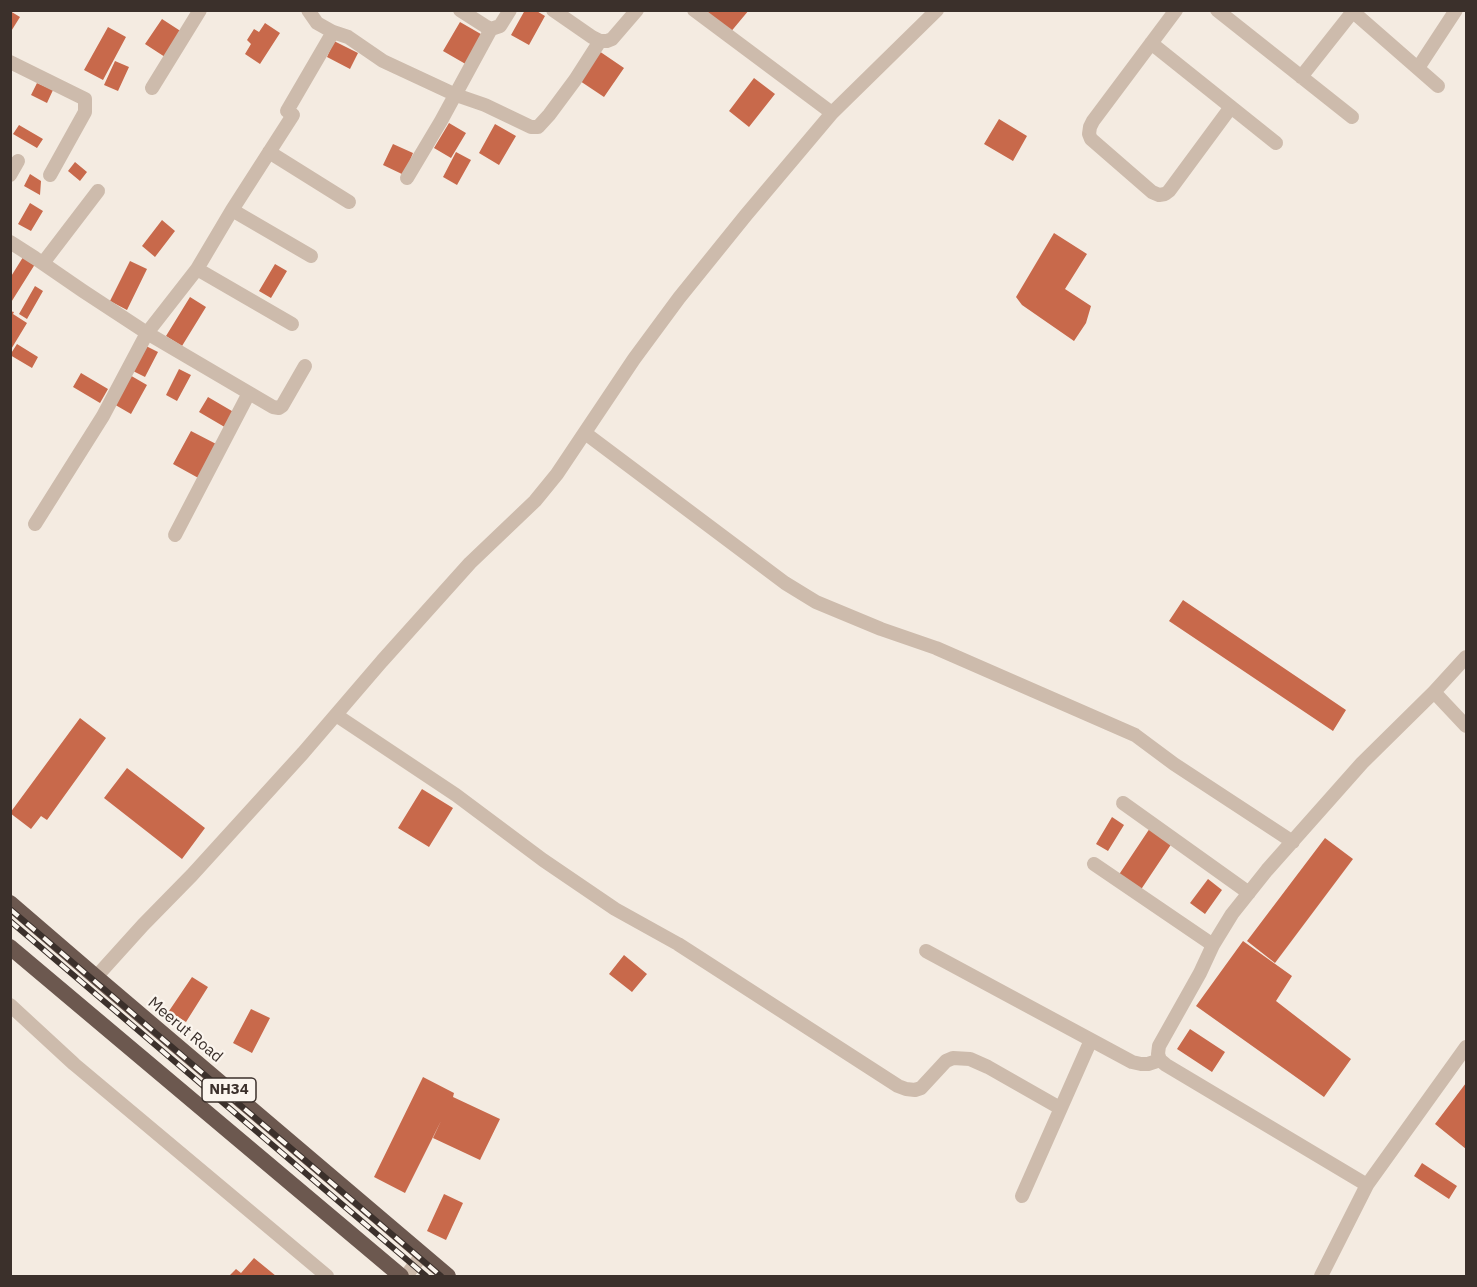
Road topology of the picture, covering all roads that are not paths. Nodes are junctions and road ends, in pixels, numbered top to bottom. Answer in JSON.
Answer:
{"nodes":[{"id":1,"x":200,"y":10,"type":"edge"},
{"id":2,"x":460,"y":10,"type":"edge"},
{"id":3,"x":510,"y":10,"type":"edge"},
{"id":4,"x":554,"y":10,"type":"edge"},
{"id":5,"x":637,"y":10,"type":"edge"},
{"id":6,"x":694,"y":10,"type":"edge"},
{"id":7,"x":937,"y":10,"type":"edge"},
{"id":8,"x":1176,"y":10,"type":"edge"},
{"id":9,"x":1217,"y":10,"type":"edge"},
{"id":10,"x":1456,"y":10,"type":"edge"},
{"id":11,"x":1353,"y":11,"type":"edge"},
{"id":12,"x":310,"y":12,"type":"edge"},
{"id":13,"x":491,"y":29,"type":"junction"},
{"id":14,"x":333,"y":32,"type":"junction"},
{"id":15,"x":600,"y":41,"type":"junction"},
{"id":16,"x":1150,"y":43,"type":"junction"},
{"id":17,"x":10,"y":62,"type":"edge"},
{"id":18,"x":1418,"y":68,"type":"junction"},
{"id":19,"x":1301,"y":77,"type":"junction"},
{"id":20,"x":1438,"y":86,"type":"dead end"},
{"id":21,"x":152,"y":88,"type":"dead end"},
{"id":22,"x":456,"y":95,"type":"junction"},
{"id":23,"x":1231,"y":107,"type":"junction"},
{"id":24,"x":832,"y":113,"type":"junction"},
{"id":25,"x":1352,"y":117,"type":"dead end"},
{"id":26,"x":1276,"y":143,"type":"dead end"},
{"id":27,"x":269,"y":152,"type":"junction"},
{"id":28,"x":18,"y":161,"type":"dead end"},
{"id":29,"x":50,"y":175,"type":"dead end"},
{"id":30,"x":10,"y":176,"type":"edge"},
{"id":31,"x":407,"y":178,"type":"dead end"},
{"id":32,"x":98,"y":191,"type":"dead end"},
{"id":33,"x":349,"y":202,"type":"dead end"},
{"id":34,"x":232,"y":210,"type":"junction"},
{"id":35,"x":10,"y":242,"type":"edge"},
{"id":36,"x":311,"y":256,"type":"dead end"},
{"id":37,"x":44,"y":263,"type":"junction"},
{"id":38,"x":197,"y":269,"type":"junction"},
{"id":39,"x":292,"y":324,"type":"dead end"},
{"id":40,"x":147,"y":333,"type":"junction"},
{"id":41,"x":305,"y":366,"type":"dead end"},
{"id":42,"x":249,"y":393,"type":"junction"},
{"id":43,"x":585,"y":433,"type":"junction"},
{"id":44,"x":36,"y":524,"type":"dead end"},
{"id":45,"x":175,"y":535,"type":"dead end"},
{"id":46,"x":1467,"y":657,"type":"edge"},
{"id":47,"x":1434,"y":692,"type":"junction"},
{"id":48,"x":336,"y":715,"type":"junction"},
{"id":49,"x":1467,"y":726,"type":"edge"},
{"id":50,"x":1123,"y":803,"type":"dead end"},
{"id":51,"x":1293,"y":842,"type":"junction"},
{"id":52,"x":1094,"y":864,"type":"dead end"},
{"id":53,"x":1249,"y":893,"type":"junction"},
{"id":54,"x":10,"y":903,"type":"edge"},
{"id":55,"x":1213,"y":945,"type":"junction"},
{"id":56,"x":10,"y":947,"type":"edge"},
{"id":57,"x":926,"y":951,"type":"dead end"},
{"id":58,"x":96,"y":977,"type":"junction"},
{"id":59,"x":10,"y":1005,"type":"edge"},
{"id":60,"x":1091,"y":1040,"type":"junction"},
{"id":61,"x":1467,"y":1047,"type":"edge"},
{"id":62,"x":1160,"y":1060,"type":"junction"},
{"id":63,"x":1060,"y":1108,"type":"junction"},
{"id":64,"x":1367,"y":1185,"type":"junction"},
{"id":65,"x":1022,"y":1196,"type":"dead end"},
{"id":66,"x":422,"y":1255,"type":"junction"},
{"id":67,"x":327,"y":1276,"type":"edge"},
{"id":68,"x":401,"y":1276,"type":"edge"},
{"id":69,"x":406,"y":1276,"type":"edge"},
{"id":70,"x":448,"y":1276,"type":"edge"},
{"id":71,"x":1321,"y":1276,"type":"edge"}],
"edges":[{"from":1,"to":21,"type":"street"},
{"from":2,"to":13,"type":"street"},
{"from":3,"to":13,"type":"street"},
{"from":4,"to":15,"type":"street"},
{"from":5,"to":15,"type":"street"},
{"from":6,"to":24,"type":"street"},
{"from":7,"to":24,"type":"street"},
{"from":8,"to":16,"type":"street"},
{"from":9,"to":19,"type":"street"},
{"from":10,"to":18,"type":"street"},
{"from":11,"to":18,"type":"street"},
{"from":11,"to":19,"type":"street"},
{"from":12,"to":14,"type":"street"},
{"from":13,"to":22,"type":"street"},
{"from":14,"to":22,"type":"street"},
{"from":14,"to":27,"type":"street"},
{"from":15,"to":22,"type":"street"},
{"from":16,"to":23,"type":"street"},
{"from":16,"to":23,"type":"street"},
{"from":17,"to":29,"type":"street"},
{"from":18,"to":20,"type":"street"},
{"from":19,"to":25,"type":"street"},
{"from":22,"to":31,"type":"street"},
{"from":23,"to":26,"type":"street"},
{"from":24,"to":43,"type":"street"},
{"from":27,"to":33,"type":"street"},
{"from":27,"to":34,"type":"street"},
{"from":28,"to":30,"type":"street"},
{"from":32,"to":37,"type":"street"},
{"from":34,"to":36,"type":"street"},
{"from":34,"to":38,"type":"street"},
{"from":35,"to":37,"type":"street"},
{"from":37,"to":40,"type":"street"},
{"from":38,"to":39,"type":"street"},
{"from":38,"to":40,"type":"street"},
{"from":40,"to":42,"type":"street"},
{"from":40,"to":44,"type":"street"},
{"from":41,"to":42,"type":"street"},
{"from":42,"to":45,"type":"street"},
{"from":43,"to":48,"type":"street"},
{"from":43,"to":51,"type":"street"},
{"from":46,"to":47,"type":"street"},
{"from":47,"to":49,"type":"street"},
{"from":47,"to":51,"type":"street"},
{"from":48,"to":58,"type":"street"},
{"from":48,"to":63,"type":"street"},
{"from":50,"to":53,"type":"street"},
{"from":51,"to":53,"type":"street"},
{"from":52,"to":55,"type":"street"},
{"from":53,"to":55,"type":"street"},
{"from":54,"to":58,"type":"highway","name":"Meerut Road","number":"NH34"},
{"from":55,"to":62,"type":"street"},
{"from":56,"to":68,"type":"highway","number":"NH34"},
{"from":57,"to":60,"type":"street"},
{"from":58,"to":66,"type":"highway","name":"Meerut Road","number":"NH34"},
{"from":59,"to":67,"type":"street"},
{"from":60,"to":62,"type":"street"},
{"from":60,"to":63,"type":"street"},
{"from":61,"to":64,"type":"street"},
{"from":62,"to":64,"type":"street"},
{"from":63,"to":65,"type":"street"},
{"from":64,"to":71,"type":"street"},
{"from":66,"to":69,"type":"street"},
{"from":66,"to":70,"type":"highway","name":"Meerut Road","number":"NH34"}]}
